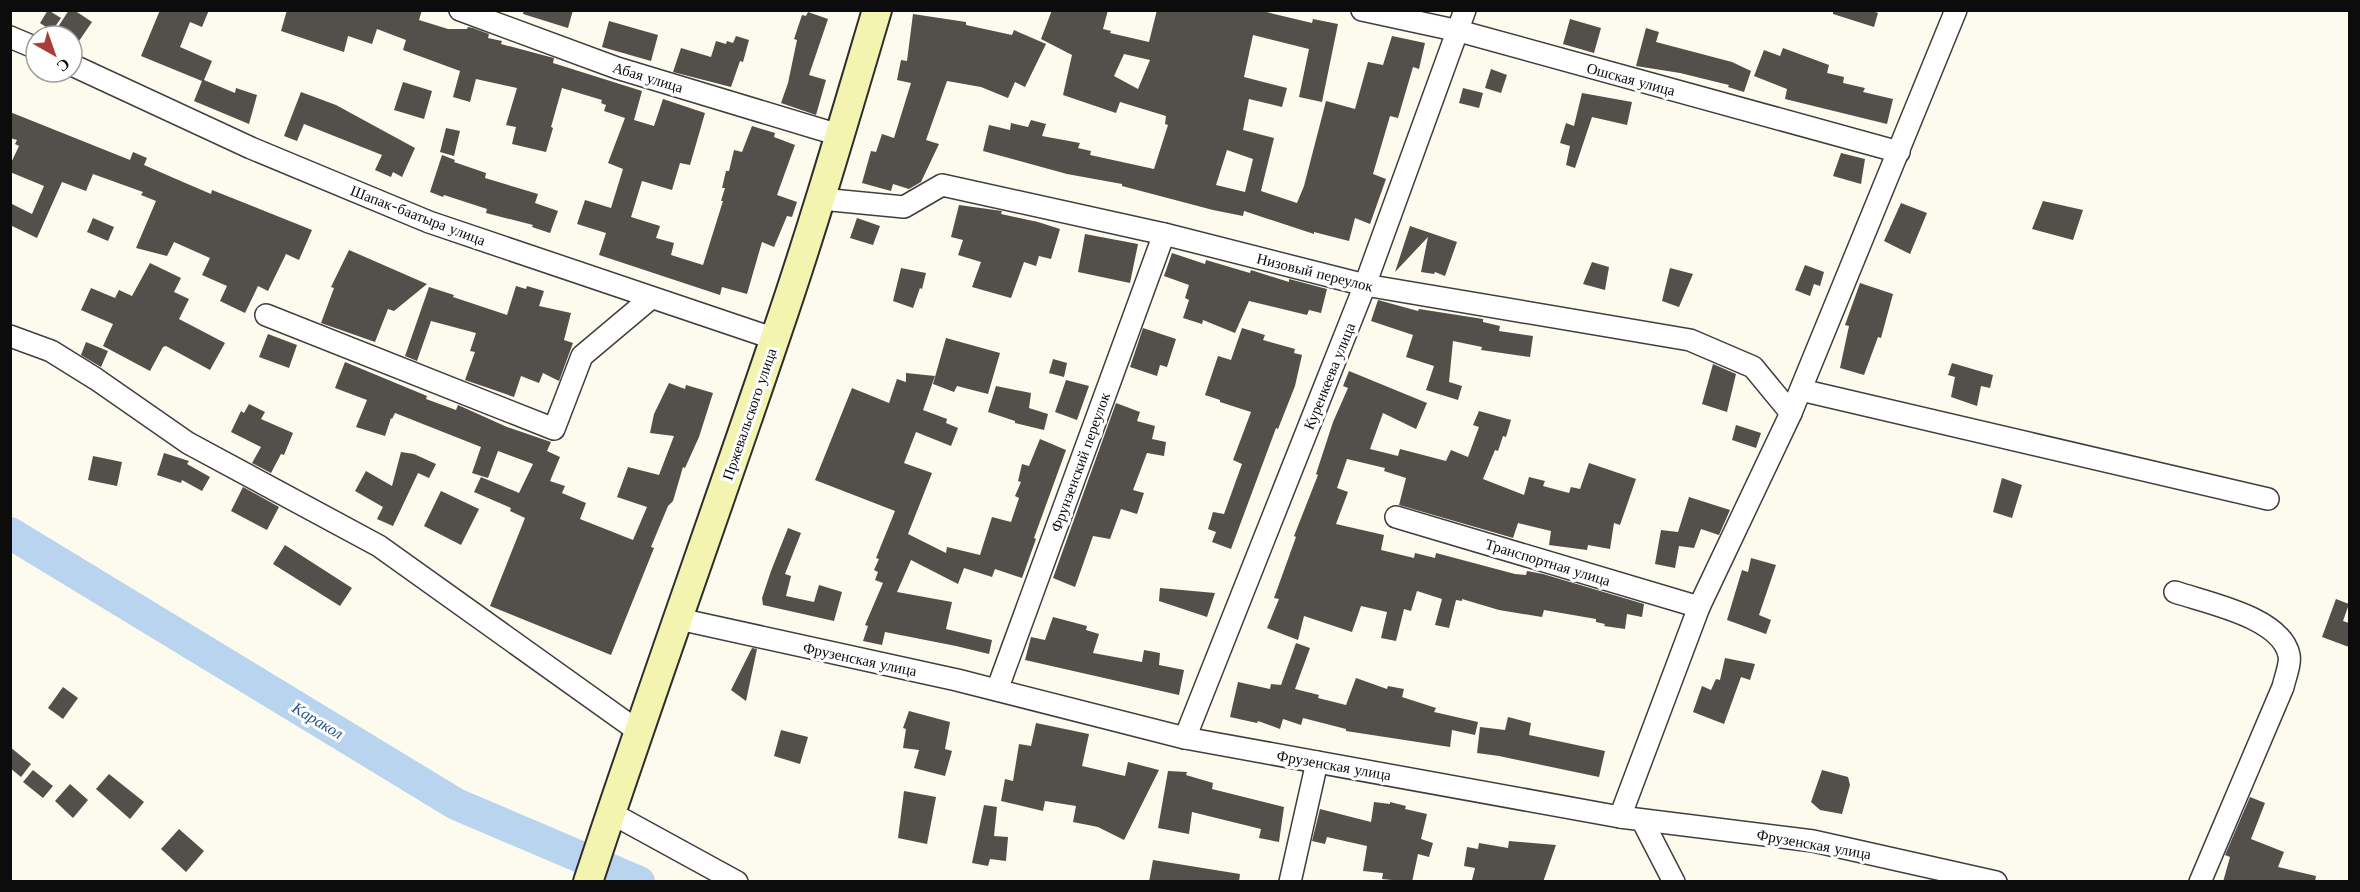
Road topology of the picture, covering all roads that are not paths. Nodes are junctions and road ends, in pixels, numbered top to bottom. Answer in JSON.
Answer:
{"nodes":[{"id":1,"x":460,"y":10,"type":"edge"},
{"id":2,"x":877,"y":10,"type":"edge"},
{"id":3,"x":1362,"y":10,"type":"edge"},
{"id":4,"x":1465,"y":10,"type":"edge"},
{"id":5,"x":1956,"y":10,"type":"edge"},
{"id":6,"x":1459,"y":31,"type":"junction"},
{"id":7,"x":10,"y":37,"type":"edge"},
{"id":8,"x":24,"y":43,"type":"edge"},
{"id":9,"x":84,"y":71,"type":"edge"},
{"id":10,"x":839,"y":135,"type":"junction"},
{"id":11,"x":1899,"y":152,"type":"junction"},
{"id":12,"x":821,"y":199,"type":"junction"},
{"id":13,"x":1164,"y":234,"type":"junction"},
{"id":14,"x":1365,"y":285,"type":"junction"},
{"id":15,"x":651,"y":298,"type":"junction"},
{"id":16,"x":266,"y":315,"type":"dead end"},
{"id":17,"x":10,"y":336,"type":"edge"},
{"id":18,"x":775,"y":339,"type":"junction"},
{"id":19,"x":1801,"y":390,"type":"junction"},
{"id":20,"x":1791,"y":413,"type":"junction"},
{"id":21,"x":2268,"y":499,"type":"dead end"},
{"id":22,"x":1396,"y":517,"type":"dead end"},
{"id":23,"x":2175,"y":592,"type":"dead end"},
{"id":24,"x":1699,"y":607,"type":"junction"},
{"id":25,"x":679,"y":619,"type":"junction"},
{"id":26,"x":997,"y":690,"type":"junction"},
{"id":27,"x":638,"y":731,"type":"junction"},
{"id":28,"x":1185,"y":738,"type":"junction"},
{"id":29,"x":1317,"y":762,"type":"junction"},
{"id":30,"x":611,"y":813,"type":"junction"},
{"id":31,"x":1620,"y":817,"type":"junction"},
{"id":32,"x":1642,"y":820,"type":"junction"},
{"id":33,"x":588,"y":882,"type":"edge"},
{"id":34,"x":737,"y":882,"type":"edge"},
{"id":35,"x":1290,"y":882,"type":"edge"},
{"id":36,"x":1674,"y":882,"type":"edge"},
{"id":37,"x":1996,"y":882,"type":"edge"},
{"id":38,"x":2200,"y":882,"type":"edge"}],
"edges":[{"from":1,"to":10,"type":"street","name":"Абая улица"},
{"from":2,"to":10,"type":"main road","name":"Пржевальского улица"},
{"from":3,"to":6,"type":"street","name":"Ошская улица"},
{"from":4,"to":6,"type":"street","name":"Куренкеева улица"},
{"from":5,"to":11,"type":"street"},
{"from":6,"to":11,"type":"street","name":"Ошская улица"},
{"from":6,"to":14,"type":"street","name":"Куренкеева улица"},
{"from":7,"to":8,"type":"street"},
{"from":9,"to":15,"type":"street","name":"Шапак-баатыра улица"},
{"from":10,"to":12,"type":"main road","name":"Пржевальского улица"},
{"from":11,"to":19,"type":"street"},
{"from":12,"to":13,"type":"street","name":"Низовый переулок"},
{"from":12,"to":18,"type":"main road","name":"Пржевальского улица"},
{"from":13,"to":14,"type":"street","name":"Низовый переулок"},
{"from":13,"to":26,"type":"street","name":"Фрунзенский переулок"},
{"from":14,"to":20,"type":"street","name":"Низовый переулок"},
{"from":14,"to":28,"type":"street","name":"Куренкеева улица"},
{"from":15,"to":16,"type":"street"},
{"from":15,"to":18,"type":"street","name":"Шапак-баатыра улица"},
{"from":17,"to":27,"type":"street"},
{"from":18,"to":25,"type":"main road","name":"Пржевальского улица"},
{"from":19,"to":20,"type":"street"},
{"from":19,"to":21,"type":"street"},
{"from":20,"to":24,"type":"street"},
{"from":22,"to":24,"type":"street","name":"Транспортная улица"},
{"from":23,"to":38,"type":"street"},
{"from":24,"to":31,"type":"street"},
{"from":25,"to":26,"type":"street","name":"Фрузенская улица"},
{"from":25,"to":27,"type":"main road","name":"Пржевальского улица"},
{"from":26,"to":28,"type":"street","name":"Фрузенская улица"},
{"from":27,"to":30,"type":"main road","name":"Пржевальского улица"},
{"from":28,"to":29,"type":"street","name":"Фрузенская улица"},
{"from":29,"to":31,"type":"street","name":"Фрузенская улица"},
{"from":29,"to":35,"type":"street"},
{"from":30,"to":33,"type":"main road","name":"Пржевальского улица"},
{"from":30,"to":34,"type":"street"},
{"from":31,"to":32,"type":"street","name":"Фрузенская улица"},
{"from":32,"to":36,"type":"street"},
{"from":32,"to":37,"type":"street","name":"Фрузенская улица"}]}
